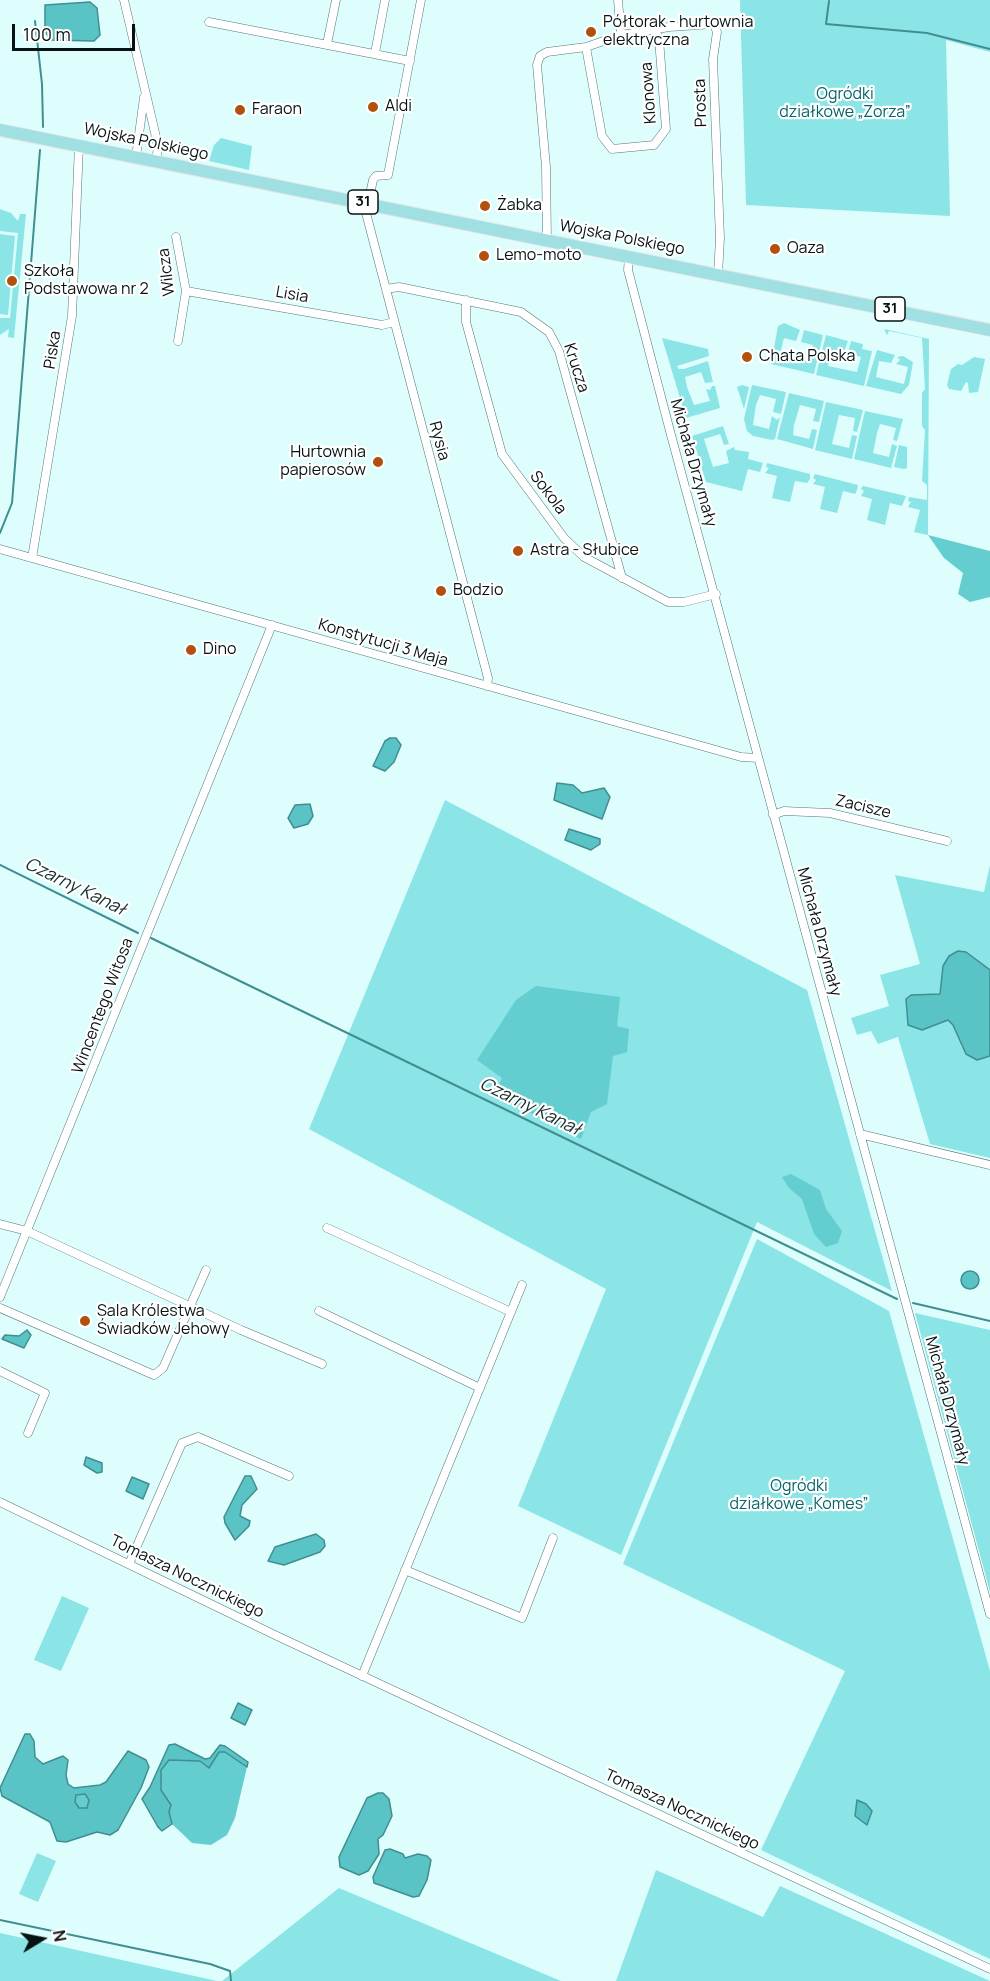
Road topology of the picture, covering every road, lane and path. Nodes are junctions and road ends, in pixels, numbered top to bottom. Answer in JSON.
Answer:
{"nodes":[{"id":1,"x":124,"y":0,"type":"edge"},
{"id":2,"x":336,"y":0,"type":"edge"},
{"id":3,"x":385,"y":0,"type":"edge"},
{"id":4,"x":421,"y":0,"type":"edge"},
{"id":5,"x":618,"y":0,"type":"edge"},
{"id":6,"x":209,"y":22,"type":"dead end"},
{"id":7,"x":655,"y":30,"type":"junction"},
{"id":8,"x":621,"y":35,"type":"junction"},
{"id":9,"x":327,"y":44,"type":"junction"},
{"id":10,"x":586,"y":47,"type":"junction"},
{"id":11,"x":375,"y":53,"type":"junction"},
{"id":12,"x":410,"y":61,"type":"junction"},
{"id":13,"x":145,"y":93,"type":"junction"},
{"id":14,"x":0,"y":130,"type":"edge"},
{"id":15,"x":79,"y":145,"type":"junction"},
{"id":16,"x":136,"y":157,"type":"junction"},
{"id":17,"x":156,"y":161,"type":"junction"},
{"id":18,"x":368,"y":203,"type":"junction"},
{"id":19,"x":176,"y":237,"type":"dead end"},
{"id":20,"x":547,"y":240,"type":"junction"},
{"id":21,"x":630,"y":257,"type":"junction"},
{"id":22,"x":718,"y":275,"type":"junction"},
{"id":23,"x":386,"y":290,"type":"junction"},
{"id":24,"x":186,"y":291,"type":"junction"},
{"id":25,"x":466,"y":300,"type":"junction"},
{"id":26,"x":394,"y":322,"type":"junction"},
{"id":27,"x":990,"y":330,"type":"edge"},
{"id":28,"x":178,"y":341,"type":"dead end"},
{"id":29,"x":0,"y":549,"type":"edge"},
{"id":30,"x":32,"y":558,"type":"junction"},
{"id":31,"x":622,"y":578,"type":"junction"},
{"id":32,"x":716,"y":594,"type":"junction"},
{"id":33,"x":272,"y":626,"type":"junction"},
{"id":34,"x":487,"y":686,"type":"junction"},
{"id":35,"x":758,"y":758,"type":"junction"},
{"id":36,"x":773,"y":815,"type":"junction"},
{"id":37,"x":947,"y":841,"type":"dead end"},
{"id":38,"x":860,"y":1134,"type":"junction"},
{"id":39,"x":990,"y":1165,"type":"edge"},
{"id":40,"x":0,"y":1224,"type":"edge"},
{"id":41,"x":327,"y":1228,"type":"dead end"},
{"id":42,"x":27,"y":1231,"type":"junction"},
{"id":43,"x":206,"y":1270,"type":"dead end"},
{"id":44,"x":522,"y":1286,"type":"dead end"},
{"id":45,"x":0,"y":1297,"type":"edge"},
{"id":46,"x":190,"y":1306,"type":"junction"},
{"id":47,"x":0,"y":1308,"type":"edge"},
{"id":48,"x":319,"y":1311,"type":"dead end"},
{"id":49,"x":511,"y":1312,"type":"junction"},
{"id":50,"x":322,"y":1364,"type":"dead end"},
{"id":51,"x":0,"y":1371,"type":"edge"},
{"id":52,"x":480,"y":1388,"type":"junction"},
{"id":53,"x":28,"y":1433,"type":"dead end"},
{"id":54,"x":290,"y":1476,"type":"dead end"},
{"id":55,"x":0,"y":1502,"type":"edge"},
{"id":56,"x":553,"y":1538,"type":"dead end"},
{"id":57,"x":129,"y":1564,"type":"junction"},
{"id":58,"x":405,"y":1570,"type":"junction"},
{"id":59,"x":990,"y":1614,"type":"edge"},
{"id":60,"x":362,"y":1676,"type":"junction"},
{"id":61,"x":990,"y":1969,"type":"edge"}],
"edges":[{"from":1,"to":13,"type":"street"},
{"from":2,"to":9,"type":"street"},
{"from":3,"to":11,"type":"street"},
{"from":4,"to":12,"type":"street"},
{"from":5,"to":8,"type":"street"},
{"from":6,"to":9,"type":"street"},
{"from":7,"to":8,"type":"street","name":"Prosta"},
{"from":7,"to":10,"type":"street","name":"Klonowa"},
{"from":7,"to":22,"type":"street","name":"Prosta"},
{"from":8,"to":10,"type":"street"},
{"from":9,"to":11,"type":"street"},
{"from":10,"to":20,"type":"street"},
{"from":11,"to":12,"type":"street"},
{"from":12,"to":18,"type":"street"},
{"from":13,"to":16,"type":"street"},
{"from":13,"to":17,"type":"street"},
{"from":14,"to":15,"type":"main road","name":"Wojska Polskiego","number":"31"},
{"from":15,"to":16,"type":"main road","name":"Wojska Polskiego","number":"31"},
{"from":15,"to":30,"type":"street","name":"Piska"},
{"from":16,"to":17,"type":"main road","name":"Wojska Polskiego","number":"31"},
{"from":17,"to":18,"type":"main road","name":"Wojska Polskiego","number":"31"},
{"from":18,"to":20,"type":"main road","name":"Wojska Polskiego","number":"31"},
{"from":18,"to":23,"type":"street","name":"Rysia"},
{"from":19,"to":24,"type":"street","name":"Wilcza"},
{"from":20,"to":21,"type":"main road","name":"Wojska Polskiego","number":"31"},
{"from":21,"to":22,"type":"main road","name":"Wojska Polskiego","number":"31"},
{"from":21,"to":32,"type":"street","name":"Michała Drzymały"},
{"from":22,"to":27,"type":"main road","name":"Wojska Polskiego","number":"31"},
{"from":23,"to":25,"type":"street","name":"Krucza"},
{"from":23,"to":26,"type":"street","name":"Rysia"},
{"from":24,"to":26,"type":"street","name":"Lisia"},
{"from":24,"to":28,"type":"street","name":"Wilcza"},
{"from":25,"to":31,"type":"street","name":"Sokola"},
{"from":25,"to":31,"type":"street","name":"Krucza"},
{"from":26,"to":34,"type":"street","name":"Rysia"},
{"from":29,"to":30,"type":"street","name":"Konstytucji 3 Maja"},
{"from":30,"to":33,"type":"street","name":"Konstytucji 3 Maja"},
{"from":31,"to":32,"type":"street","name":"Sokola"},
{"from":32,"to":35,"type":"street","name":"Michała Drzymały"},
{"from":33,"to":34,"type":"street","name":"Konstytucji 3 Maja"},
{"from":33,"to":42,"type":"street","name":"Wincentego Witosa"},
{"from":34,"to":35,"type":"street","name":"Konstytucji 3 Maja"},
{"from":35,"to":36,"type":"street","name":"Michała Drzymały"},
{"from":36,"to":37,"type":"street","name":"Zacisze"},
{"from":36,"to":38,"type":"street","name":"Michała Drzymały"},
{"from":38,"to":39,"type":"street"},
{"from":38,"to":59,"type":"street","name":"Michała Drzymały"},
{"from":40,"to":42,"type":"street"},
{"from":41,"to":49,"type":"street"},
{"from":42,"to":45,"type":"street","name":"Wincentego Witosa"},
{"from":42,"to":46,"type":"street"},
{"from":43,"to":46,"type":"street"},
{"from":44,"to":49,"type":"street"},
{"from":46,"to":47,"type":"street"},
{"from":46,"to":50,"type":"street"},
{"from":48,"to":52,"type":"street"},
{"from":49,"to":52,"type":"street"},
{"from":51,"to":53,"type":"street"},
{"from":52,"to":58,"type":"street"},
{"from":54,"to":57,"type":"street"},
{"from":55,"to":57,"type":"street","name":"Tomasza Nocznickiego"},
{"from":56,"to":58,"type":"street"},
{"from":57,"to":60,"type":"street","name":"Tomasza Nocznickiego"},
{"from":58,"to":60,"type":"street"},
{"from":60,"to":61,"type":"street","name":"Tomasza Nocznickiego"}]}
